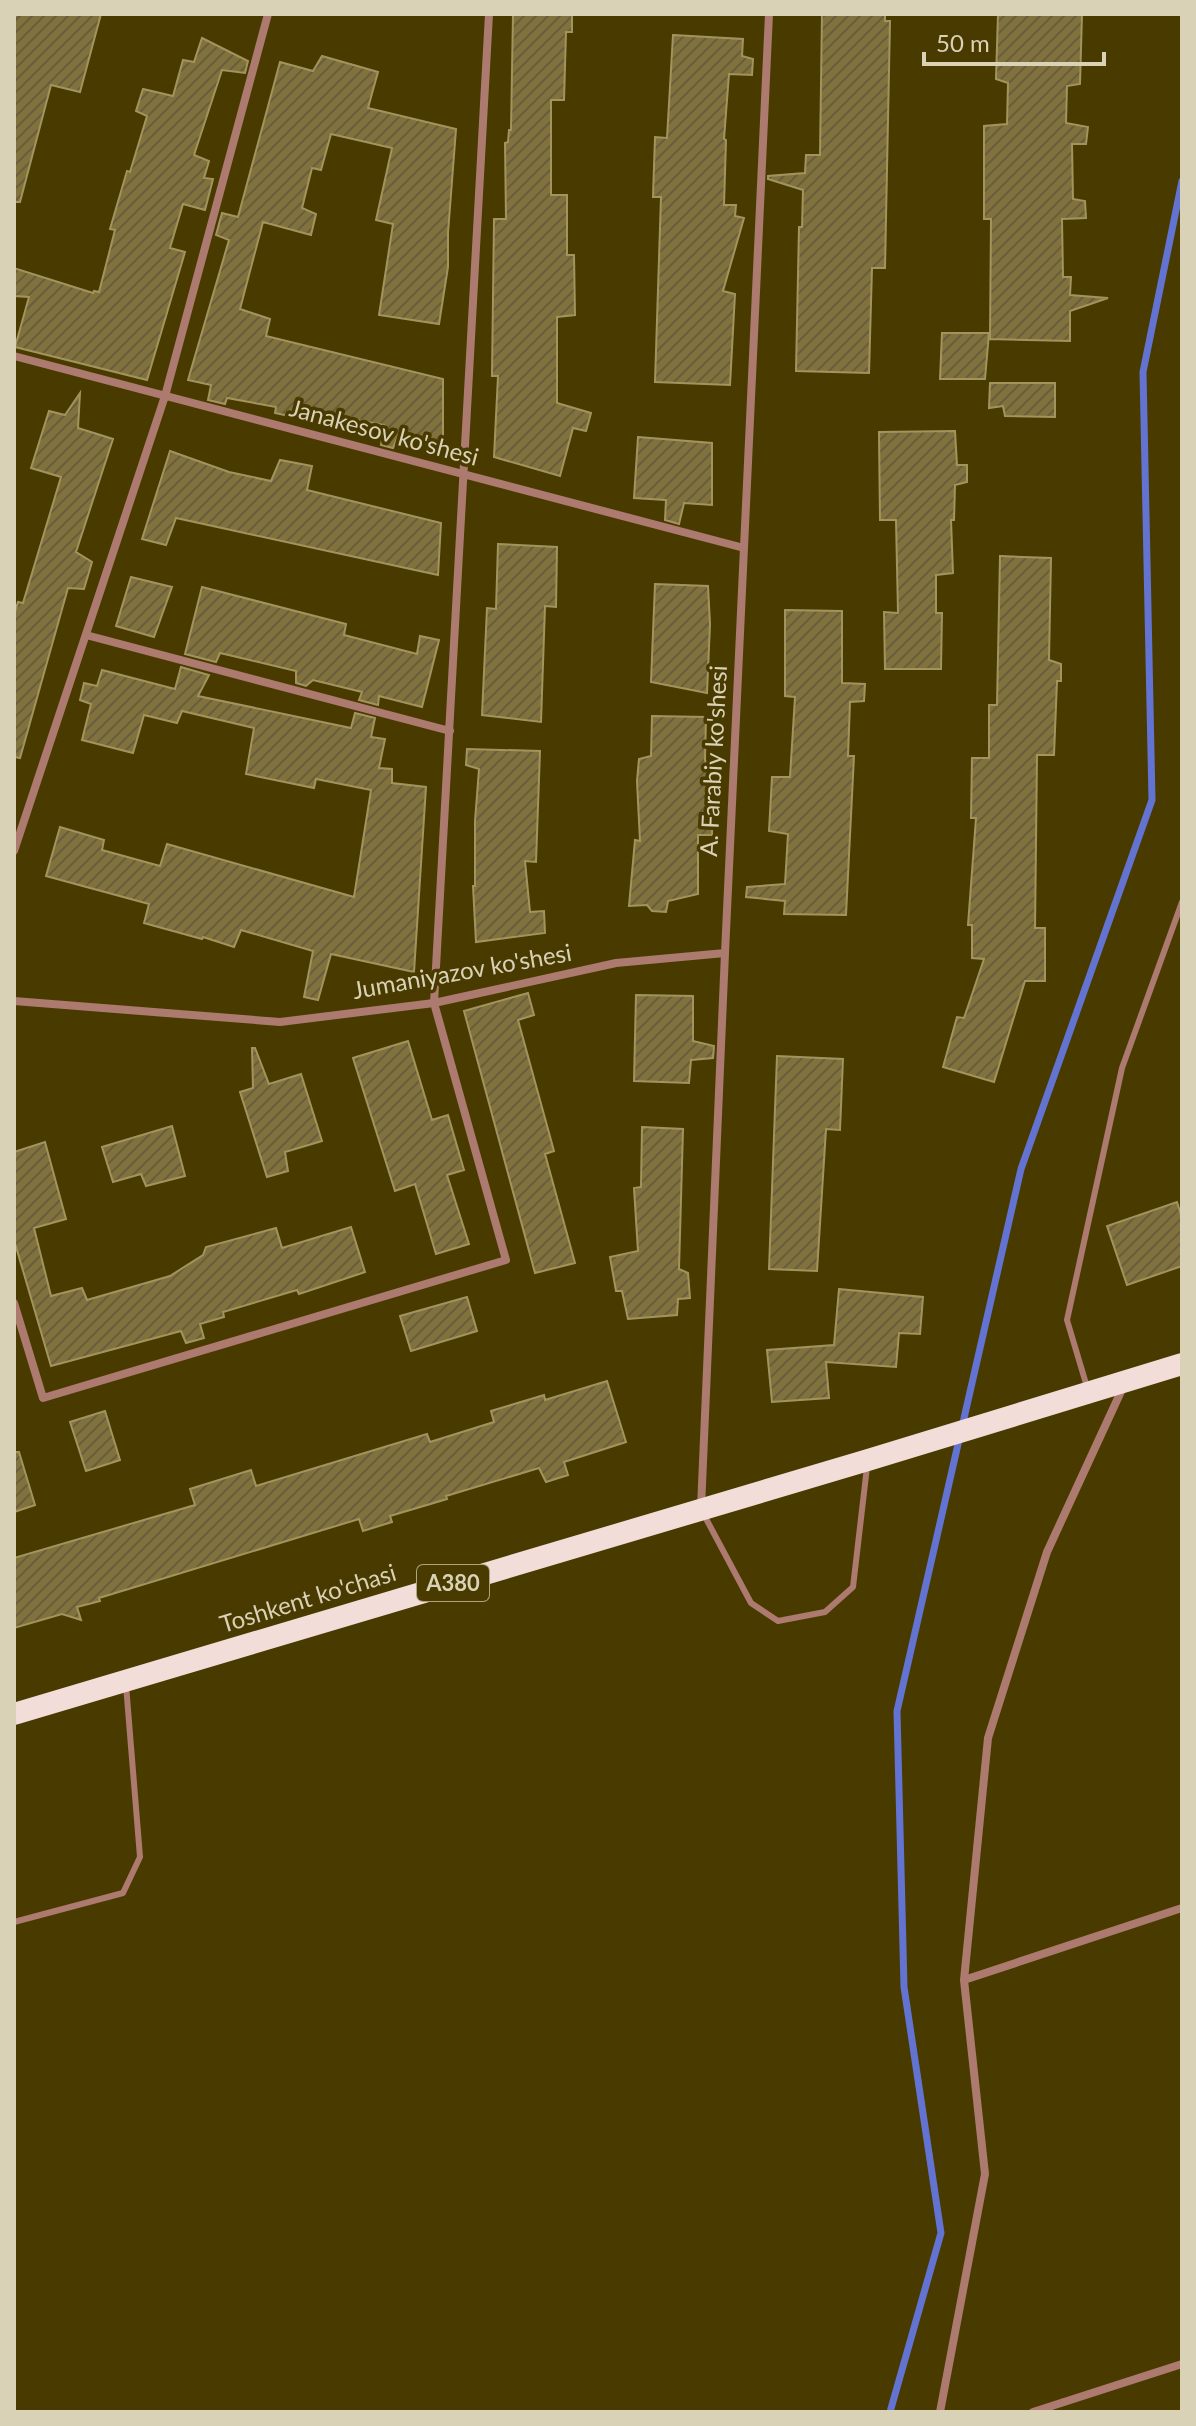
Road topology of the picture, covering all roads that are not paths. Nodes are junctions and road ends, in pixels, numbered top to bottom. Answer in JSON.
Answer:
{"nodes":[{"id":1,"x":268,"y":14,"type":"edge"},
{"id":2,"x":489,"y":14,"type":"edge"},
{"id":3,"x":769,"y":14,"type":"edge"},
{"id":4,"x":14,"y":356,"type":"edge"},
{"id":5,"x":165,"y":396,"type":"junction"},
{"id":6,"x":465,"y":475,"type":"junction"},
{"id":7,"x":744,"y":548,"type":"junction"},
{"id":8,"x":86,"y":635,"type":"junction"},
{"id":9,"x":450,"y":731,"type":"junction"},
{"id":10,"x":14,"y":851,"type":"edge"},
{"id":11,"x":1182,"y":902,"type":"edge"},
{"id":12,"x":725,"y":953,"type":"junction"},
{"id":13,"x":14,"y":1001,"type":"edge"},
{"id":14,"x":434,"y":1003,"type":"junction"},
{"id":15,"x":14,"y":1303,"type":"edge"},
{"id":16,"x":1182,"y":1364,"type":"edge"},
{"id":17,"x":1126,"y":1381,"type":"junction"},
{"id":18,"x":1089,"y":1393,"type":"junction"},
{"id":19,"x":868,"y":1460,"type":"junction"},
{"id":20,"x":701,"y":1509,"type":"junction"},
{"id":21,"x":125,"y":1681,"type":"junction"},
{"id":22,"x":14,"y":1714,"type":"edge"},
{"id":23,"x":1182,"y":1908,"type":"edge"},
{"id":24,"x":14,"y":1922,"type":"edge"},
{"id":25,"x":964,"y":1980,"type":"junction"},
{"id":26,"x":1182,"y":2364,"type":"edge"},
{"id":27,"x":940,"y":2412,"type":"edge"},
{"id":28,"x":1033,"y":2412,"type":"edge"}],
"edges":[{"from":1,"to":5,"type":"street"},
{"from":2,"to":6,"type":"street"},
{"from":3,"to":7,"type":"street","name":"A. Farabiy ko'shesi"},
{"from":4,"to":5,"type":"street","name":"Janakesov ko'shesi"},
{"from":5,"to":6,"type":"street","name":"Janakesov ko'shesi"},
{"from":5,"to":8,"type":"street"},
{"from":6,"to":7,"type":"street","name":"Janakesov ko'shesi"},
{"from":6,"to":9,"type":"street"},
{"from":7,"to":12,"type":"street","name":"A. Farabiy ko'shesi"},
{"from":8,"to":9,"type":"street"},
{"from":8,"to":10,"type":"street"},
{"from":9,"to":14,"type":"street"},
{"from":11,"to":18,"type":"lane"},
{"from":12,"to":14,"type":"street","name":"Jumaniyazov ko'shesi"},
{"from":12,"to":20,"type":"street","name":"A. Farabiy ko'shesi"},
{"from":13,"to":14,"type":"street","name":"Jumaniyazov ko'shesi"},
{"from":14,"to":15,"type":"street"},
{"from":16,"to":17,"type":"highway","number":"A380"},
{"from":17,"to":18,"type":"highway","number":"A380"},
{"from":17,"to":25,"type":"street"},
{"from":18,"to":19,"type":"highway","name":"Toshkent ko'chasi","number":"A380"},
{"from":19,"to":20,"type":"highway","name":"Toshkent ko'chasi","number":"A380"},
{"from":19,"to":20,"type":"lane"},
{"from":20,"to":21,"type":"highway","name":"Toshkent ko'chasi","number":"A380"},
{"from":21,"to":22,"type":"highway","name":"Toshkent ko'chasi","number":"A380"},
{"from":21,"to":24,"type":"lane"},
{"from":23,"to":25,"type":"street"},
{"from":25,"to":27,"type":"street"},
{"from":26,"to":28,"type":"street"}]}
